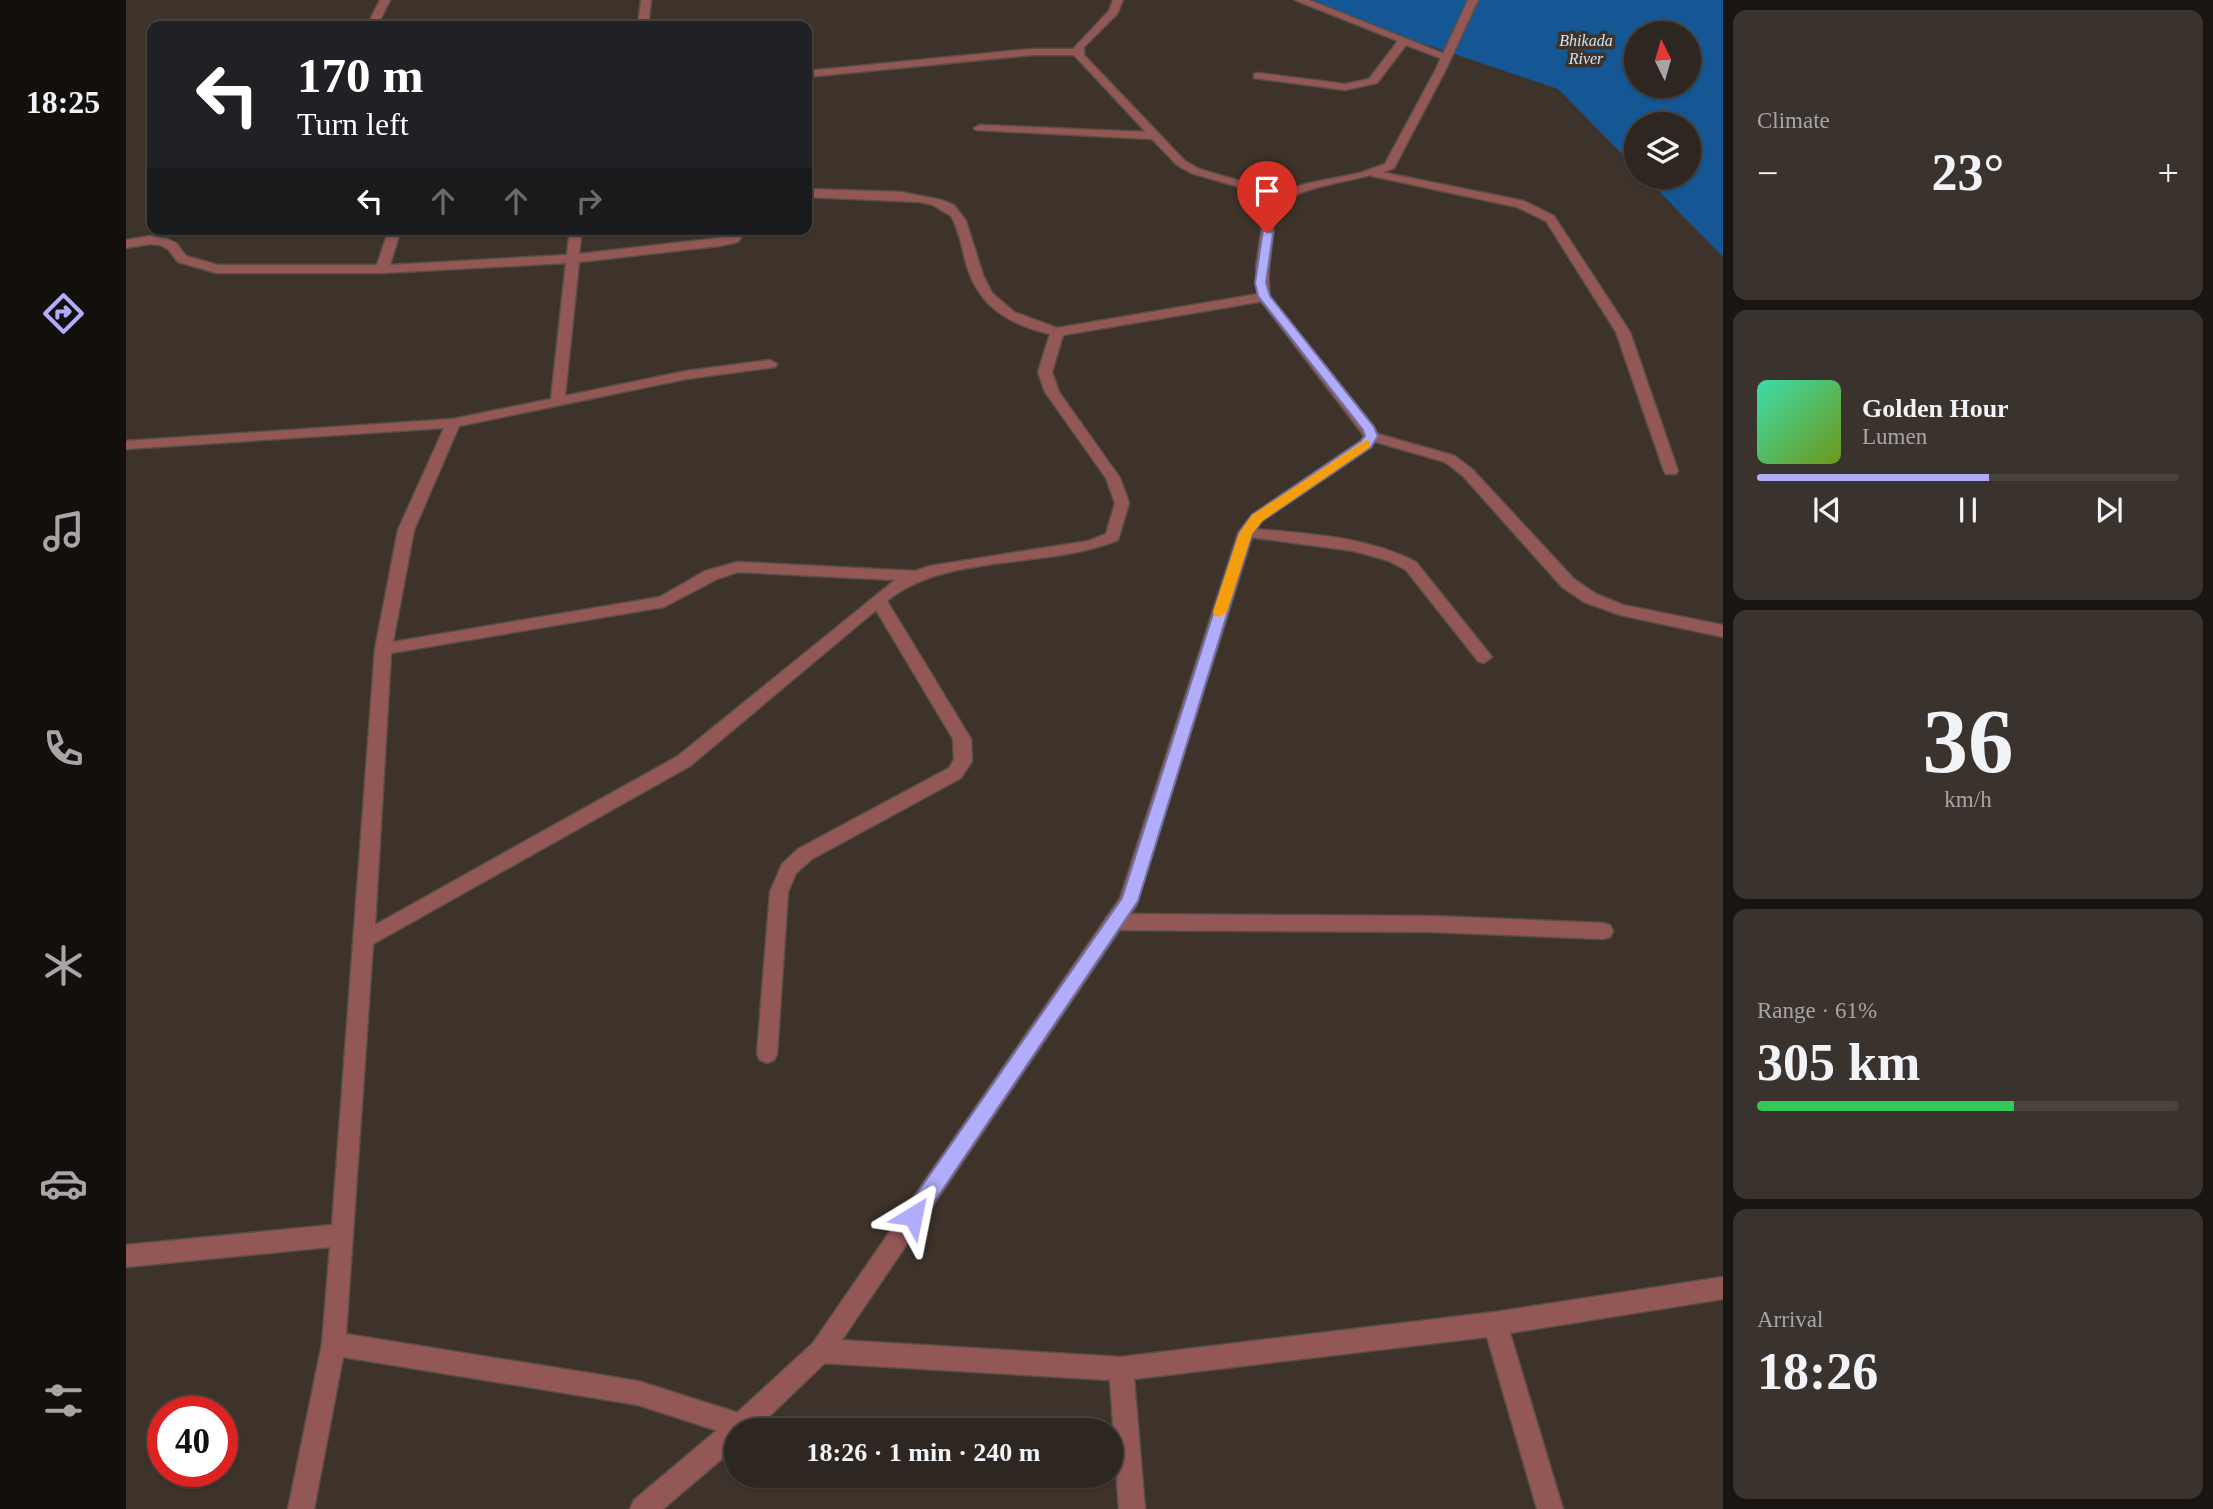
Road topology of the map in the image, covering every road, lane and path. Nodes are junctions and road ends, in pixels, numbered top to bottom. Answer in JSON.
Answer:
{"nodes":[{"id":1,"x":385,"y":0,"type":"edge"},
{"id":2,"x":646,"y":0,"type":"edge"},
{"id":3,"x":1118,"y":0,"type":"edge"},
{"id":4,"x":1300,"y":0,"type":"edge"},
{"id":5,"x":1473,"y":0,"type":"edge"},
{"id":6,"x":374,"y":21,"type":"edge"},
{"id":7,"x":644,"y":21,"type":"edge"},
{"id":8,"x":1404,"y":40,"type":"junction"},
{"id":9,"x":1077,"y":52,"type":"junction"},
{"id":10,"x":1447,"y":57,"type":"junction"},
{"id":11,"x":812,"y":74,"type":"edge"},
{"id":12,"x":1258,"y":76,"type":"dead end"},
{"id":13,"x":980,"y":128,"type":"dead end"},
{"id":14,"x":1155,"y":136,"type":"junction"},
{"id":15,"x":1376,"y":174,"type":"junction"},
{"id":16,"x":812,"y":193,"type":"edge"},
{"id":17,"x":1280,"y":196,"type":"junction"},
{"id":18,"x":393,"y":235,"type":"edge"},
{"id":19,"x":575,"y":235,"type":"edge"},
{"id":20,"x":737,"y":235,"type":"edge"},
{"id":21,"x":126,"y":244,"type":"edge"},
{"id":22,"x":571,"y":258,"type":"junction"},
{"id":23,"x":382,"y":269,"type":"junction"},
{"id":24,"x":1264,"y":296,"type":"junction"},
{"id":25,"x":1057,"y":332,"type":"junction"},
{"id":26,"x":770,"y":365,"type":"dead end"},
{"id":27,"x":558,"y":400,"type":"junction"},
{"id":28,"x":453,"y":424,"type":"junction"},
{"id":29,"x":1371,"y":436,"type":"junction"},
{"id":30,"x":126,"y":444,"type":"edge"},
{"id":31,"x":1671,"y":471,"type":"dead end"},
{"id":32,"x":1245,"y":533,"type":"junction"},
{"id":33,"x":916,"y":576,"type":"junction"},
{"id":34,"x":878,"y":600,"type":"junction"},
{"id":35,"x":1723,"y":631,"type":"edge"},
{"id":36,"x":383,"y":649,"type":"junction"},
{"id":37,"x":1484,"y":657,"type":"dead end"},
{"id":38,"x":1114,"y":922,"type":"junction"},
{"id":39,"x":1603,"y":931,"type":"dead end"},
{"id":40,"x":365,"y":940,"type":"junction"},
{"id":41,"x":766,"y":1054,"type":"dead end"},
{"id":42,"x":341,"y":1235,"type":"junction"},
{"id":43,"x":126,"y":1256,"type":"edge"},
{"id":44,"x":1722,"y":1293,"type":"edge"},
{"id":45,"x":1495,"y":1324,"type":"junction"},
{"id":46,"x":334,"y":1344,"type":"junction"},
{"id":47,"x":821,"y":1352,"type":"junction"},
{"id":48,"x":1121,"y":1369,"type":"junction"},
{"id":49,"x":749,"y":1418,"type":"edge"},
{"id":50,"x":724,"y":1423,"type":"edge"},
{"id":51,"x":724,"y":1440,"type":"edge"},
{"id":52,"x":301,"y":1509,"type":"edge"},
{"id":53,"x":643,"y":1509,"type":"edge"},
{"id":54,"x":1132,"y":1509,"type":"edge"},
{"id":55,"x":1550,"y":1509,"type":"edge"}],
"edges":[{"from":1,"to":6,"type":"street"},
{"from":2,"to":7,"type":"street"},
{"from":3,"to":9,"type":"street"},
{"from":4,"to":8,"type":"street"},
{"from":5,"to":10,"type":"street"},
{"from":8,"to":10,"type":"street"},
{"from":8,"to":12,"type":"street"},
{"from":9,"to":11,"type":"street"},
{"from":9,"to":14,"type":"street"},
{"from":10,"to":15,"type":"street"},
{"from":13,"to":14,"type":"street"},
{"from":14,"to":17,"type":"street"},
{"from":15,"to":17,"type":"street"},
{"from":15,"to":31,"type":"street"},
{"from":16,"to":25,"type":"street"},
{"from":17,"to":24,"type":"street"},
{"from":18,"to":23,"type":"street"},
{"from":19,"to":22,"type":"street"},
{"from":20,"to":22,"type":"street"},
{"from":21,"to":23,"type":"street"},
{"from":22,"to":23,"type":"street"},
{"from":22,"to":27,"type":"street"},
{"from":24,"to":25,"type":"street"},
{"from":24,"to":29,"type":"street"},
{"from":25,"to":33,"type":"street"},
{"from":26,"to":27,"type":"street"},
{"from":27,"to":28,"type":"street"},
{"from":28,"to":30,"type":"street"},
{"from":28,"to":36,"type":"street"},
{"from":29,"to":32,"type":"street"},
{"from":29,"to":35,"type":"street"},
{"from":32,"to":37,"type":"street"},
{"from":32,"to":38,"type":"street"},
{"from":33,"to":34,"type":"street"},
{"from":33,"to":36,"type":"street"},
{"from":34,"to":40,"type":"street"},
{"from":34,"to":41,"type":"street"},
{"from":36,"to":40,"type":"street"},
{"from":38,"to":39,"type":"street"},
{"from":38,"to":47,"type":"street"},
{"from":40,"to":42,"type":"street"},
{"from":42,"to":43,"type":"street"},
{"from":42,"to":46,"type":"street"},
{"from":44,"to":45,"type":"street"},
{"from":45,"to":48,"type":"street"},
{"from":45,"to":55,"type":"street"},
{"from":46,"to":50,"type":"street"},
{"from":46,"to":52,"type":"street"},
{"from":47,"to":48,"type":"street"},
{"from":47,"to":49,"type":"street"},
{"from":48,"to":54,"type":"street"},
{"from":51,"to":53,"type":"street"}]}
